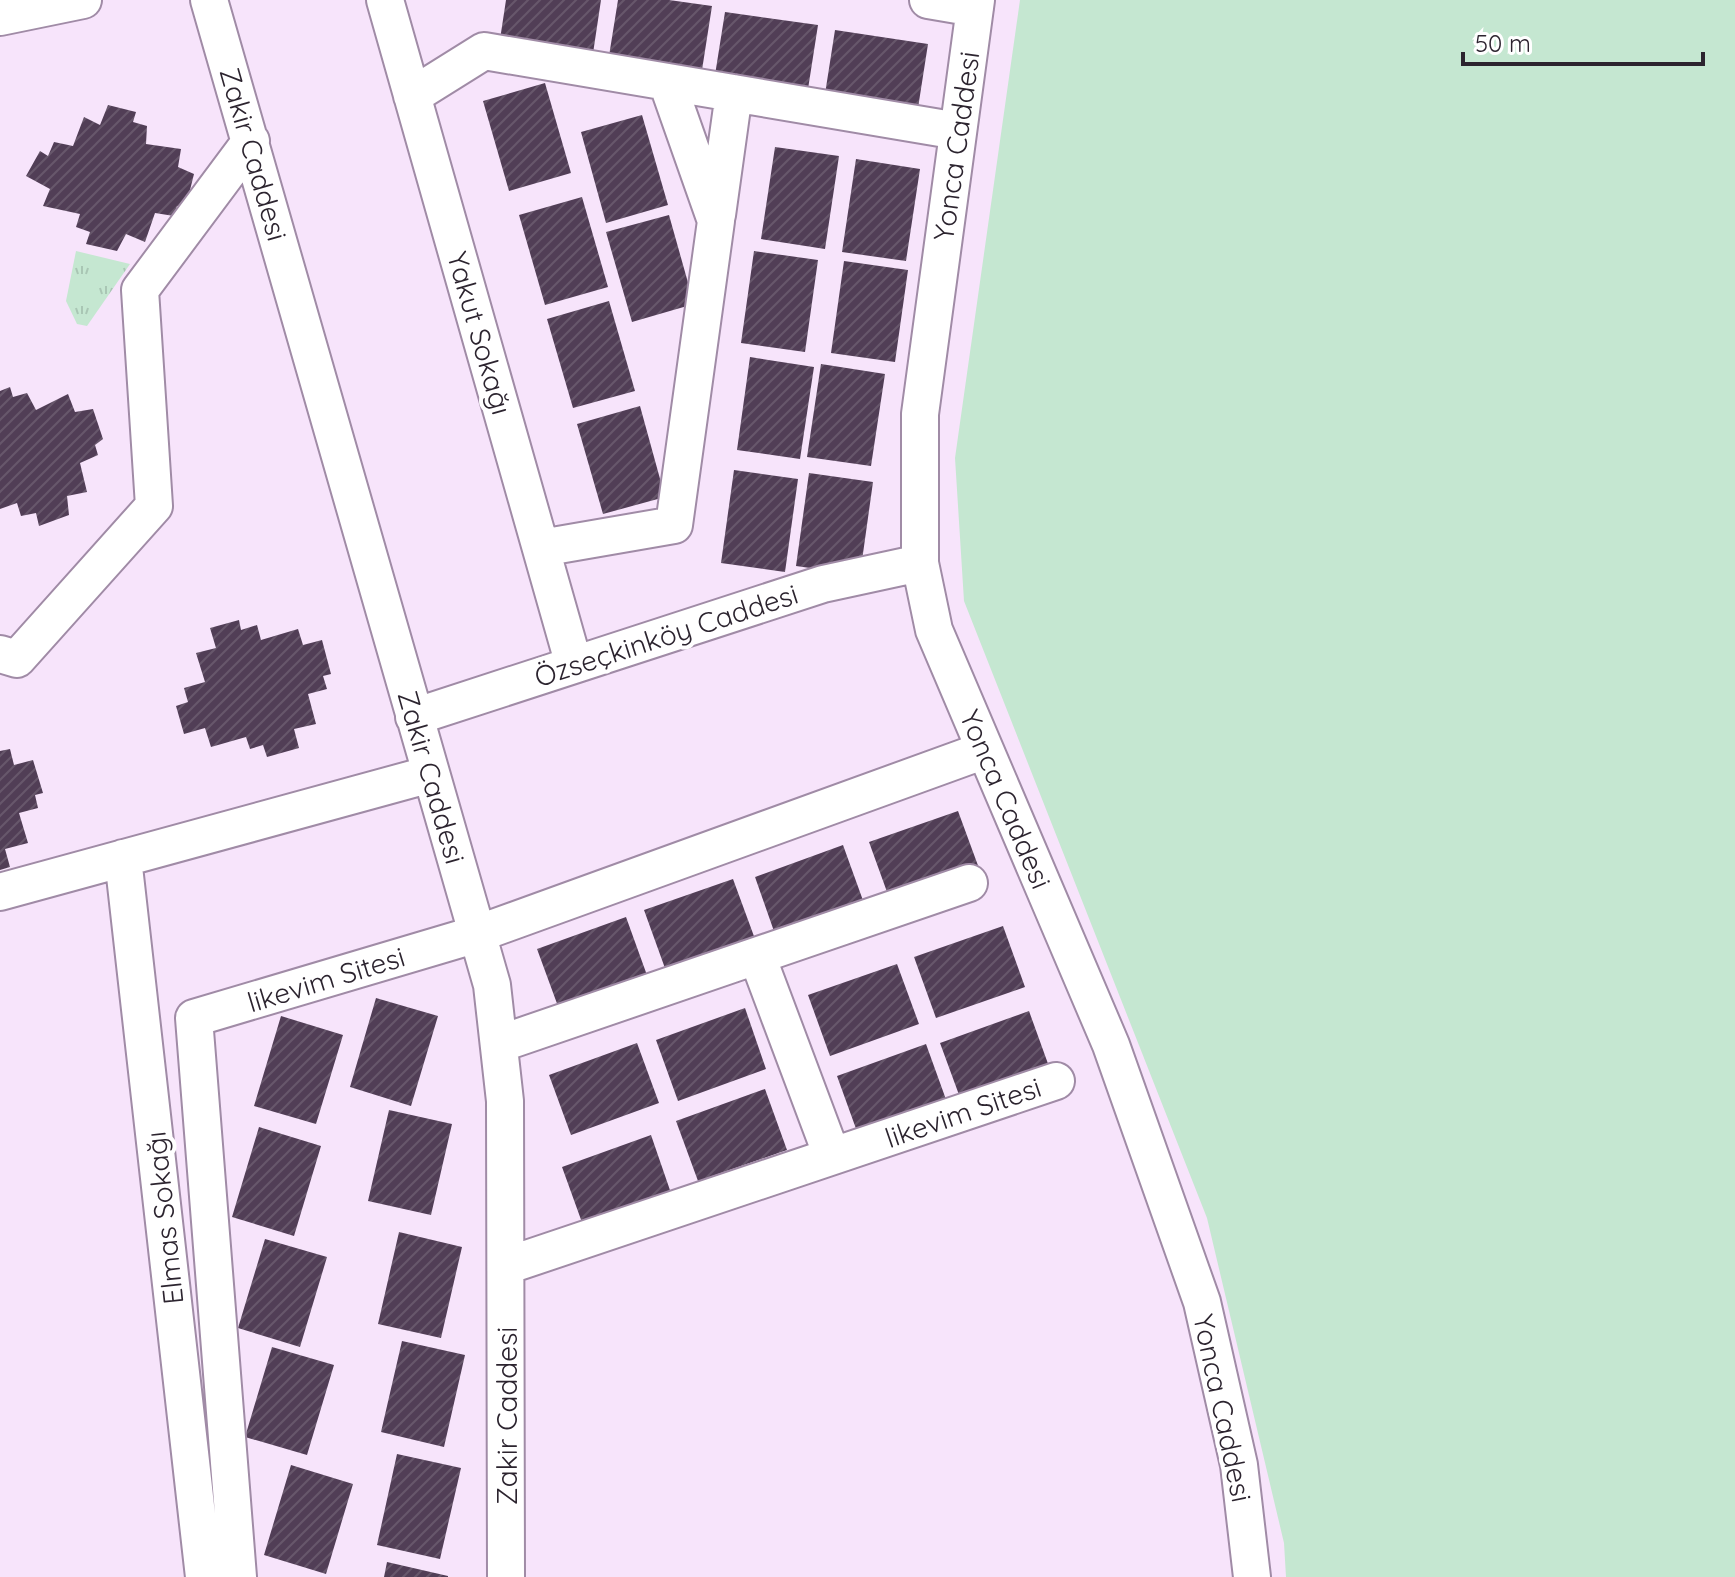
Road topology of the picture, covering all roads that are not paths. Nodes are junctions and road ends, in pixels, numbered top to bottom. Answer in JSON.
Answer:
{"nodes":[{"id":1,"x":83,"y":0,"type":"edge"},
{"id":2,"x":209,"y":0,"type":"edge"},
{"id":3,"x":385,"y":0,"type":"edge"},
{"id":4,"x":928,"y":0,"type":"edge"},
{"id":5,"x":976,"y":4,"type":"edge"},
{"id":6,"x":0,"y":17,"type":"edge"},
{"id":7,"x":667,"y":82,"type":"junction"},
{"id":8,"x":734,"y":93,"type":"junction"},
{"id":9,"x":412,"y":96,"type":"junction"},
{"id":10,"x":958,"y":131,"type":"junction"},
{"id":11,"x":251,"y":141,"type":"junction"},
{"id":12,"x":716,"y":221,"type":"junction"},
{"id":13,"x":541,"y":548,"type":"junction"},
{"id":14,"x":920,"y":563,"type":"junction"},
{"id":15,"x":0,"y":654,"type":"edge"},
{"id":16,"x":574,"y":665,"type":"junction"},
{"id":17,"x":414,"y":717,"type":"junction"},
{"id":18,"x":985,"y":750,"type":"junction"},
{"id":19,"x":431,"y":774,"type":"junction"},
{"id":20,"x":123,"y":858,"type":"junction"},
{"id":21,"x":969,"y":883,"type":"dead end"},
{"id":22,"x":0,"y":892,"type":"edge"},
{"id":23,"x":477,"y":934,"type":"junction"},
{"id":24,"x":757,"y":956,"type":"junction"},
{"id":25,"x":499,"y":1044,"type":"junction"},
{"id":26,"x":1056,"y":1081,"type":"dead end"},
{"id":27,"x":832,"y":1156,"type":"junction"},
{"id":28,"x":506,"y":1266,"type":"junction"},
{"id":29,"x":204,"y":1577,"type":"edge"},
{"id":30,"x":238,"y":1577,"type":"edge"},
{"id":31,"x":506,"y":1577,"type":"edge"},
{"id":32,"x":1252,"y":1577,"type":"edge"}],
"edges":[{"from":1,"to":6,"type":"street"},
{"from":2,"to":11,"type":"street","name":"Zakir Caddesi"},
{"from":3,"to":9,"type":"street","name":"Yakut Sokağı"},
{"from":4,"to":5,"type":"street"},
{"from":5,"to":10,"type":"street","name":"Yonca Caddesi"},
{"from":7,"to":8,"type":"street"},
{"from":7,"to":9,"type":"street"},
{"from":7,"to":12,"type":"street"},
{"from":8,"to":10,"type":"street"},
{"from":8,"to":12,"type":"street"},
{"from":9,"to":13,"type":"street","name":"Yakut Sokağı"},
{"from":10,"to":14,"type":"street","name":"Yonca Caddesi"},
{"from":11,"to":15,"type":"street"},
{"from":11,"to":17,"type":"street","name":"Zakir Caddesi"},
{"from":12,"to":13,"type":"street"},
{"from":13,"to":16,"type":"street","name":"Yakut Sokağı"},
{"from":14,"to":16,"type":"street","name":"Özseçkinköy Caddesi"},
{"from":14,"to":18,"type":"street","name":"Yonca Caddesi"},
{"from":16,"to":17,"type":"street","name":"Özseçkinköy Caddesi"},
{"from":17,"to":19,"type":"street","name":"Zakir Caddesi"},
{"from":18,"to":23,"type":"street","name":"likevim Sitesi"},
{"from":18,"to":32,"type":"street","name":"Yonca Caddesi"},
{"from":19,"to":20,"type":"street"},
{"from":19,"to":23,"type":"street","name":"Zakir Caddesi"},
{"from":20,"to":22,"type":"street"},
{"from":20,"to":29,"type":"street","name":"Elmas Sokağı"},
{"from":21,"to":24,"type":"street"},
{"from":23,"to":25,"type":"street","name":"Zakir Caddesi"},
{"from":23,"to":30,"type":"street","name":"likevim Sitesi"},
{"from":24,"to":25,"type":"street"},
{"from":24,"to":27,"type":"street"},
{"from":25,"to":28,"type":"street","name":"Zakir Caddesi"},
{"from":26,"to":27,"type":"street","name":"likevim Sitesi"},
{"from":27,"to":28,"type":"street","name":"likevim Sitesi"},
{"from":28,"to":31,"type":"street","name":"Zakir Caddesi"}]}
